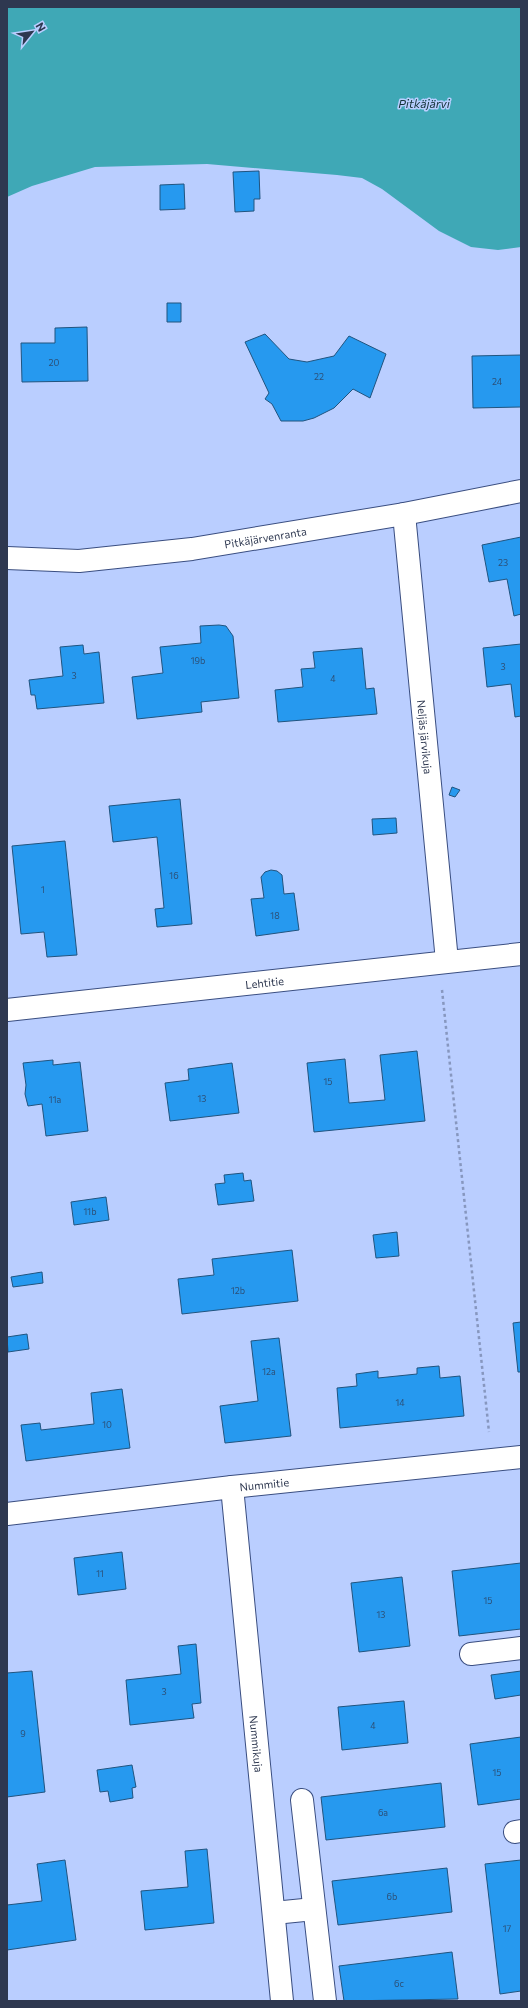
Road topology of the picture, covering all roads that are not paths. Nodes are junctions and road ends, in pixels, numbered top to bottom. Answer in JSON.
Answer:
{"nodes":[{"id":1,"x":521,"y":491,"type":"edge"},
{"id":2,"x":404,"y":514,"type":"junction"},
{"id":3,"x":7,"y":558,"type":"edge"},
{"id":4,"x":521,"y":954,"type":"edge"},
{"id":5,"x":443,"y":961,"type":"junction"},
{"id":6,"x":7,"y":1010,"type":"edge"},
{"id":7,"x":521,"y":1457,"type":"edge"},
{"id":8,"x":232,"y":1488,"type":"junction"},
{"id":9,"x":7,"y":1514,"type":"edge"},
{"id":10,"x":521,"y":1648,"type":"edge"},
{"id":11,"x":471,"y":1654,"type":"dead end"},
{"id":12,"x":302,"y":1800,"type":"dead end"},
{"id":13,"x":314,"y":1909,"type":"junction"},
{"id":14,"x":274,"y":1913,"type":"junction"},
{"id":15,"x":282,"y":2001,"type":"edge"},
{"id":16,"x":325,"y":2001,"type":"edge"}],
"edges":[{"from":1,"to":2,"type":"street","name":"Pitkäjärvenranta"},
{"from":2,"to":3,"type":"street","name":"Pitkäjärvenranta"},
{"from":2,"to":5,"type":"street","name":"Neljäs järvikuja"},
{"from":4,"to":5,"type":"street","name":"Lehtitie"},
{"from":5,"to":6,"type":"street","name":"Lehtitie"},
{"from":7,"to":8,"type":"street","name":"Nummitie"},
{"from":8,"to":9,"type":"street","name":"Nummitie"},
{"from":8,"to":14,"type":"street","name":"Nummikuja"},
{"from":10,"to":11,"type":"street"},
{"from":12,"to":13,"type":"street"},
{"from":13,"to":14,"type":"street"},
{"from":13,"to":16,"type":"street"},
{"from":14,"to":15,"type":"street","name":"Nummikuja"}]}
